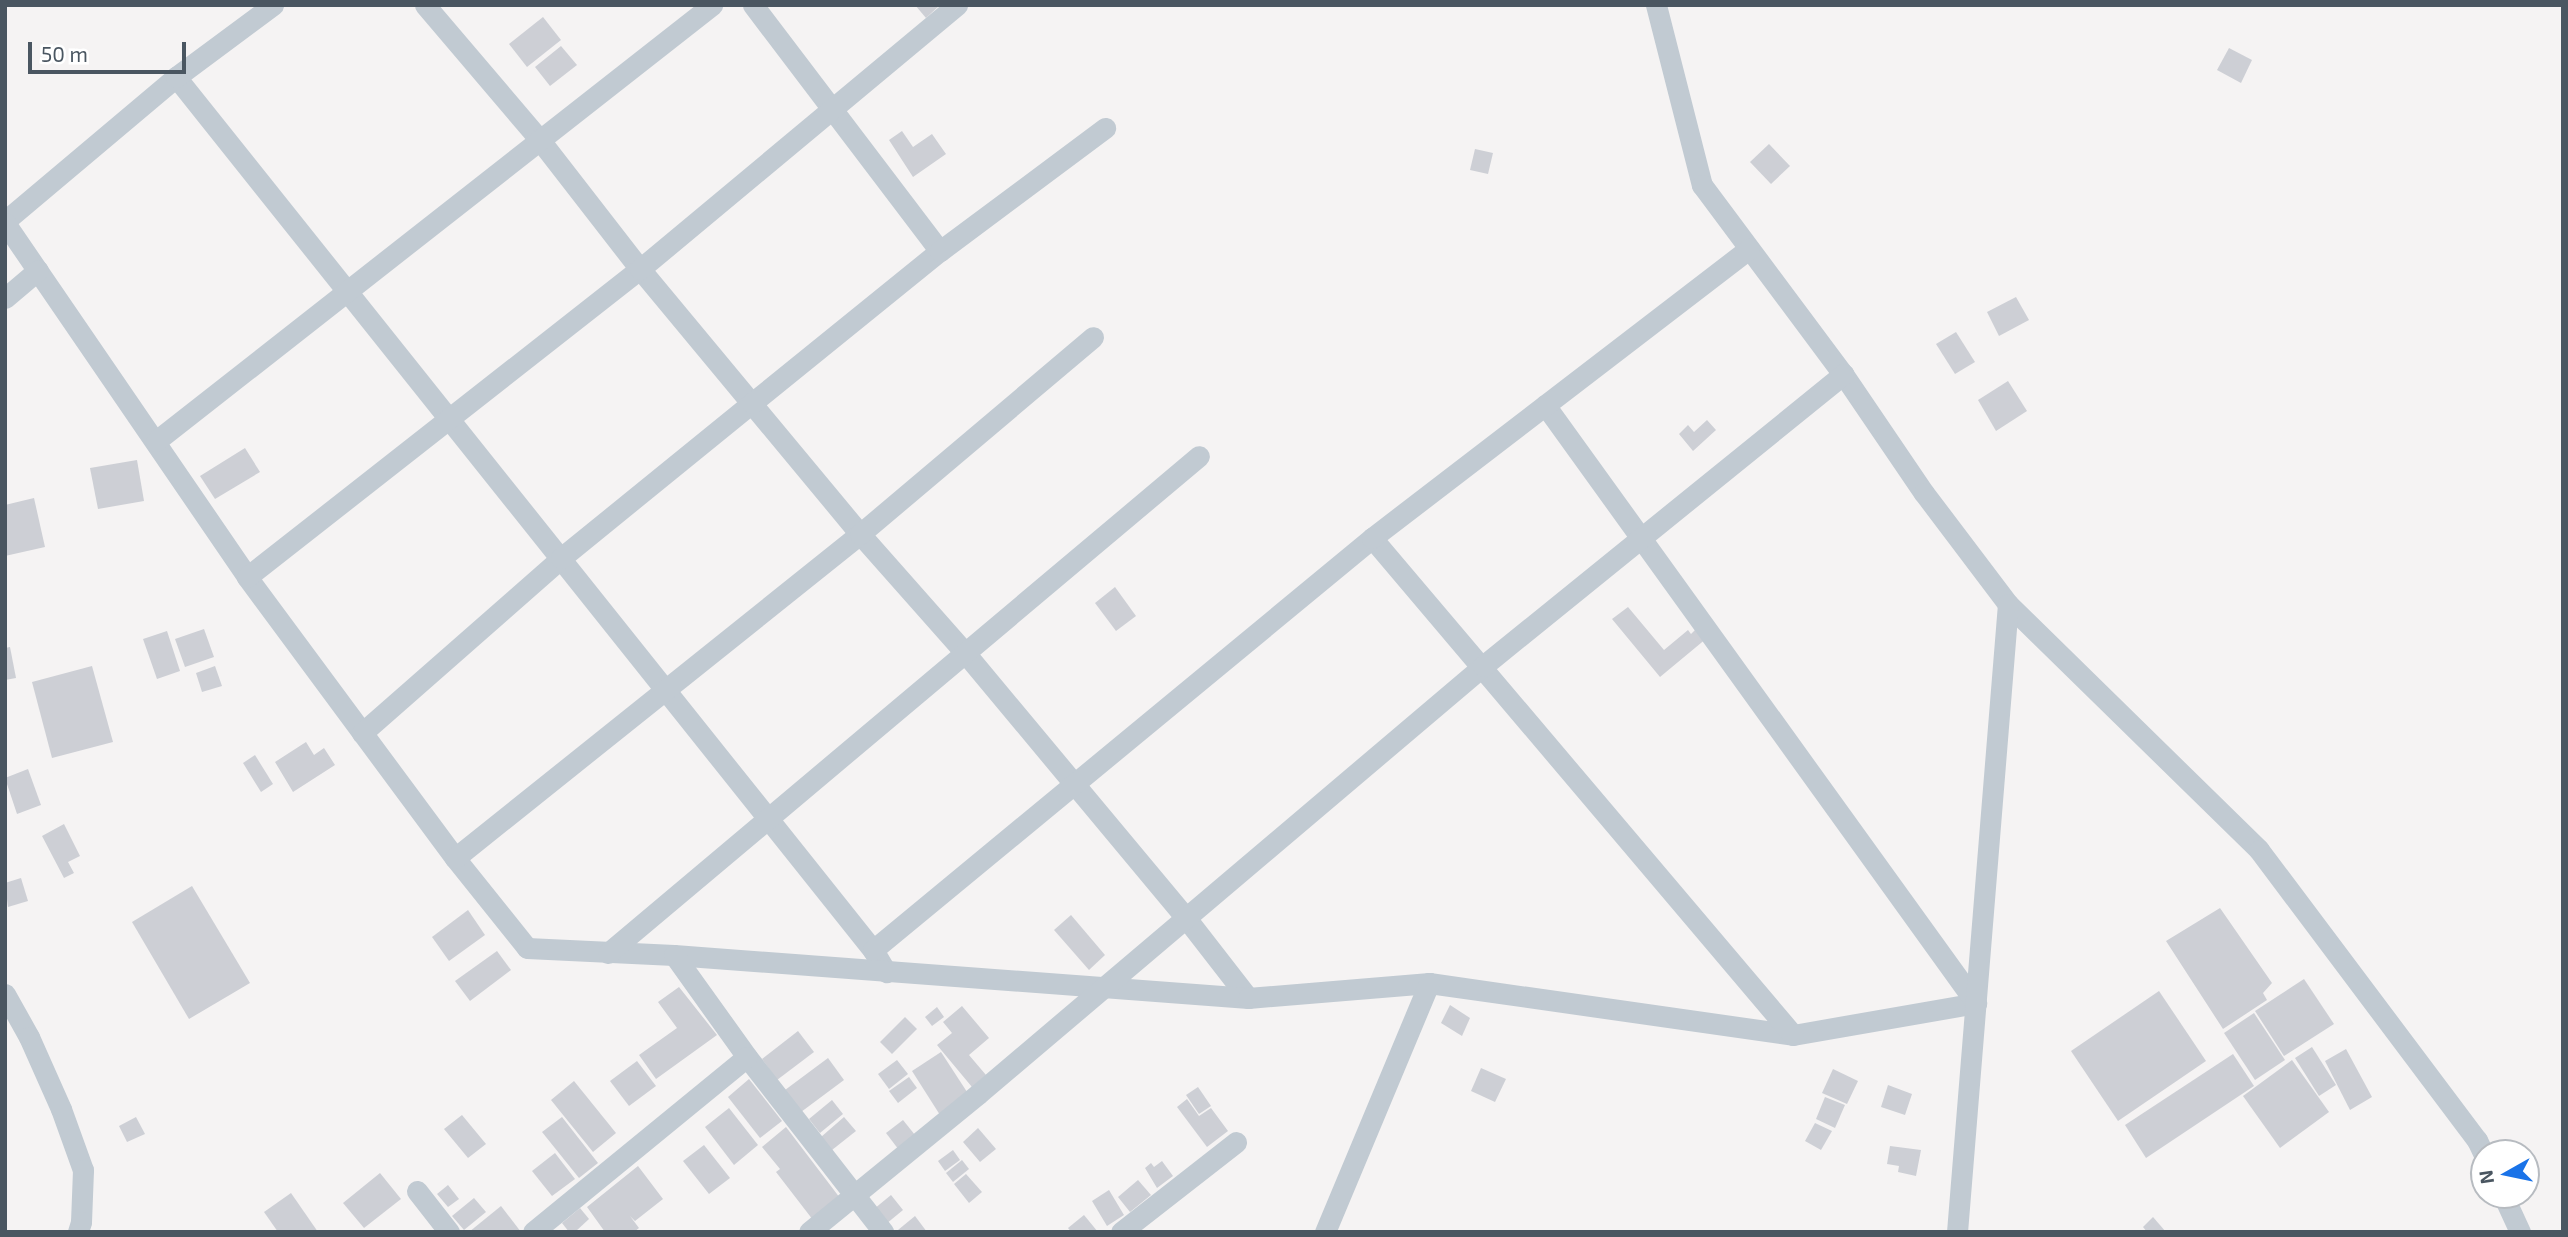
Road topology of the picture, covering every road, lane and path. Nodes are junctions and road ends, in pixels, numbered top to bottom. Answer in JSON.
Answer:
{"nodes":[{"id":1,"x":273,"y":5,"type":"edge"},
{"id":2,"x":425,"y":5,"type":"edge"},
{"id":3,"x":712,"y":5,"type":"edge"},
{"id":4,"x":753,"y":5,"type":"edge"},
{"id":5,"x":957,"y":5,"type":"edge"},
{"id":6,"x":1656,"y":5,"type":"edge"},
{"id":7,"x":176,"y":77,"type":"junction"},
{"id":8,"x":832,"y":109,"type":"junction"},
{"id":9,"x":1105,"y":128,"type":"dead end"},
{"id":10,"x":539,"y":139,"type":"junction"},
{"id":11,"x":5,"y":222,"type":"edge"},
{"id":12,"x":1749,"y":248,"type":"junction"},
{"id":13,"x":940,"y":251,"type":"junction"},
{"id":14,"x":640,"y":269,"type":"junction"},
{"id":15,"x":38,"y":270,"type":"junction"},
{"id":16,"x":346,"y":290,"type":"junction"},
{"id":17,"x":5,"y":298,"type":"edge"},
{"id":18,"x":1093,"y":337,"type":"dead end"},
{"id":19,"x":1843,"y":374,"type":"junction"},
{"id":20,"x":752,"y":403,"type":"junction"},
{"id":21,"x":1545,"y":405,"type":"junction"},
{"id":22,"x":449,"y":419,"type":"junction"},
{"id":23,"x":156,"y":440,"type":"junction"},
{"id":24,"x":1199,"y":456,"type":"dead end"},
{"id":25,"x":860,"y":534,"type":"junction"},
{"id":26,"x":1372,"y":538,"type":"junction"},
{"id":27,"x":1641,"y":538,"type":"junction"},
{"id":28,"x":561,"y":558,"type":"junction"},
{"id":29,"x":247,"y":577,"type":"junction"},
{"id":30,"x":2008,"y":604,"type":"junction"},
{"id":31,"x":966,"y":654,"type":"junction"},
{"id":32,"x":1483,"y":666,"type":"junction"},
{"id":33,"x":666,"y":691,"type":"junction"},
{"id":34,"x":362,"y":733,"type":"junction"},
{"id":35,"x":1075,"y":785,"type":"junction"},
{"id":36,"x":767,"y":820,"type":"junction"},
{"id":37,"x":455,"y":858,"type":"junction"},
{"id":38,"x":1186,"y":918,"type":"junction"},
{"id":39,"x":873,"y":950,"type":"junction"},
{"id":40,"x":608,"y":953,"type":"junction"},
{"id":41,"x":674,"y":955,"type":"junction"},
{"id":42,"x":886,"y":972,"type":"junction"},
{"id":43,"x":1429,"y":984,"type":"junction"},
{"id":44,"x":1099,"y":989,"type":"junction"},
{"id":45,"x":5,"y":994,"type":"edge"},
{"id":46,"x":1248,"y":999,"type":"junction"},
{"id":47,"x":1976,"y":1003,"type":"junction"},
{"id":48,"x":1793,"y":1035,"type":"junction"},
{"id":49,"x":747,"y":1057,"type":"junction"},
{"id":50,"x":2476,"y":1139,"type":"edge"},
{"id":51,"x":1236,"y":1142,"type":"dead end"},
{"id":52,"x":417,"y":1191,"type":"dead end"},
{"id":53,"x":855,"y":1195,"type":"junction"},
{"id":54,"x":2509,"y":1209,"type":"edge"},
{"id":55,"x":78,"y":1232,"type":"edge"},
{"id":56,"x":449,"y":1232,"type":"edge"},
{"id":57,"x":533,"y":1232,"type":"edge"},
{"id":58,"x":809,"y":1232,"type":"edge"},
{"id":59,"x":883,"y":1232,"type":"edge"},
{"id":60,"x":1121,"y":1232,"type":"edge"},
{"id":61,"x":1325,"y":1232,"type":"edge"},
{"id":62,"x":1957,"y":1232,"type":"edge"},
{"id":63,"x":2520,"y":1232,"type":"edge"}],
"edges":[{"from":1,"to":7,"type":"street"},
{"from":2,"to":10,"type":"street"},
{"from":3,"to":10,"type":"street"},
{"from":4,"to":8,"type":"street"},
{"from":5,"to":8,"type":"street"},
{"from":6,"to":12,"type":"street"},
{"from":7,"to":11,"type":"street"},
{"from":7,"to":16,"type":"street"},
{"from":8,"to":13,"type":"street"},
{"from":8,"to":14,"type":"street"},
{"from":9,"to":13,"type":"street"},
{"from":10,"to":14,"type":"street"},
{"from":10,"to":16,"type":"street"},
{"from":11,"to":15,"type":"street"},
{"from":12,"to":19,"type":"street"},
{"from":12,"to":21,"type":"street"},
{"from":13,"to":20,"type":"street"},
{"from":14,"to":20,"type":"street"},
{"from":14,"to":22,"type":"street"},
{"from":15,"to":17,"type":"street"},
{"from":15,"to":23,"type":"street"},
{"from":16,"to":22,"type":"street"},
{"from":16,"to":23,"type":"street"},
{"from":18,"to":25,"type":"street"},
{"from":19,"to":27,"type":"street"},
{"from":19,"to":30,"type":"street"},
{"from":20,"to":25,"type":"street"},
{"from":20,"to":28,"type":"street"},
{"from":21,"to":26,"type":"street"},
{"from":21,"to":27,"type":"street"},
{"from":22,"to":28,"type":"street"},
{"from":22,"to":29,"type":"street"},
{"from":23,"to":29,"type":"street"},
{"from":24,"to":31,"type":"street"},
{"from":25,"to":31,"type":"street"},
{"from":25,"to":33,"type":"street"},
{"from":26,"to":32,"type":"street"},
{"from":26,"to":35,"type":"street"},
{"from":27,"to":32,"type":"street"},
{"from":27,"to":47,"type":"street"},
{"from":28,"to":33,"type":"street"},
{"from":28,"to":34,"type":"street"},
{"from":29,"to":34,"type":"street"},
{"from":30,"to":47,"type":"street"},
{"from":30,"to":50,"type":"street"},
{"from":31,"to":35,"type":"street"},
{"from":31,"to":36,"type":"street"},
{"from":32,"to":38,"type":"street"},
{"from":32,"to":48,"type":"street"},
{"from":33,"to":36,"type":"street"},
{"from":33,"to":37,"type":"street"},
{"from":34,"to":37,"type":"street"},
{"from":35,"to":38,"type":"street"},
{"from":35,"to":39,"type":"street"},
{"from":36,"to":39,"type":"street"},
{"from":36,"to":40,"type":"street"},
{"from":37,"to":40,"type":"street"},
{"from":38,"to":44,"type":"street"},
{"from":38,"to":46,"type":"street"},
{"from":39,"to":42,"type":"street"},
{"from":40,"to":41,"type":"street"},
{"from":41,"to":42,"type":"street"},
{"from":41,"to":49,"type":"street"},
{"from":42,"to":44,"type":"street"},
{"from":43,"to":46,"type":"street"},
{"from":43,"to":48,"type":"street"},
{"from":43,"to":61,"type":"street"},
{"from":44,"to":46,"type":"street"},
{"from":44,"to":53,"type":"street"},
{"from":45,"to":55,"type":"street"},
{"from":47,"to":48,"type":"street"},
{"from":47,"to":62,"type":"street"},
{"from":49,"to":53,"type":"street"},
{"from":49,"to":57,"type":"street"},
{"from":51,"to":60,"type":"street"},
{"from":52,"to":56,"type":"street"},
{"from":53,"to":58,"type":"street"},
{"from":53,"to":59,"type":"street"},
{"from":54,"to":63,"type":"street"}]}
